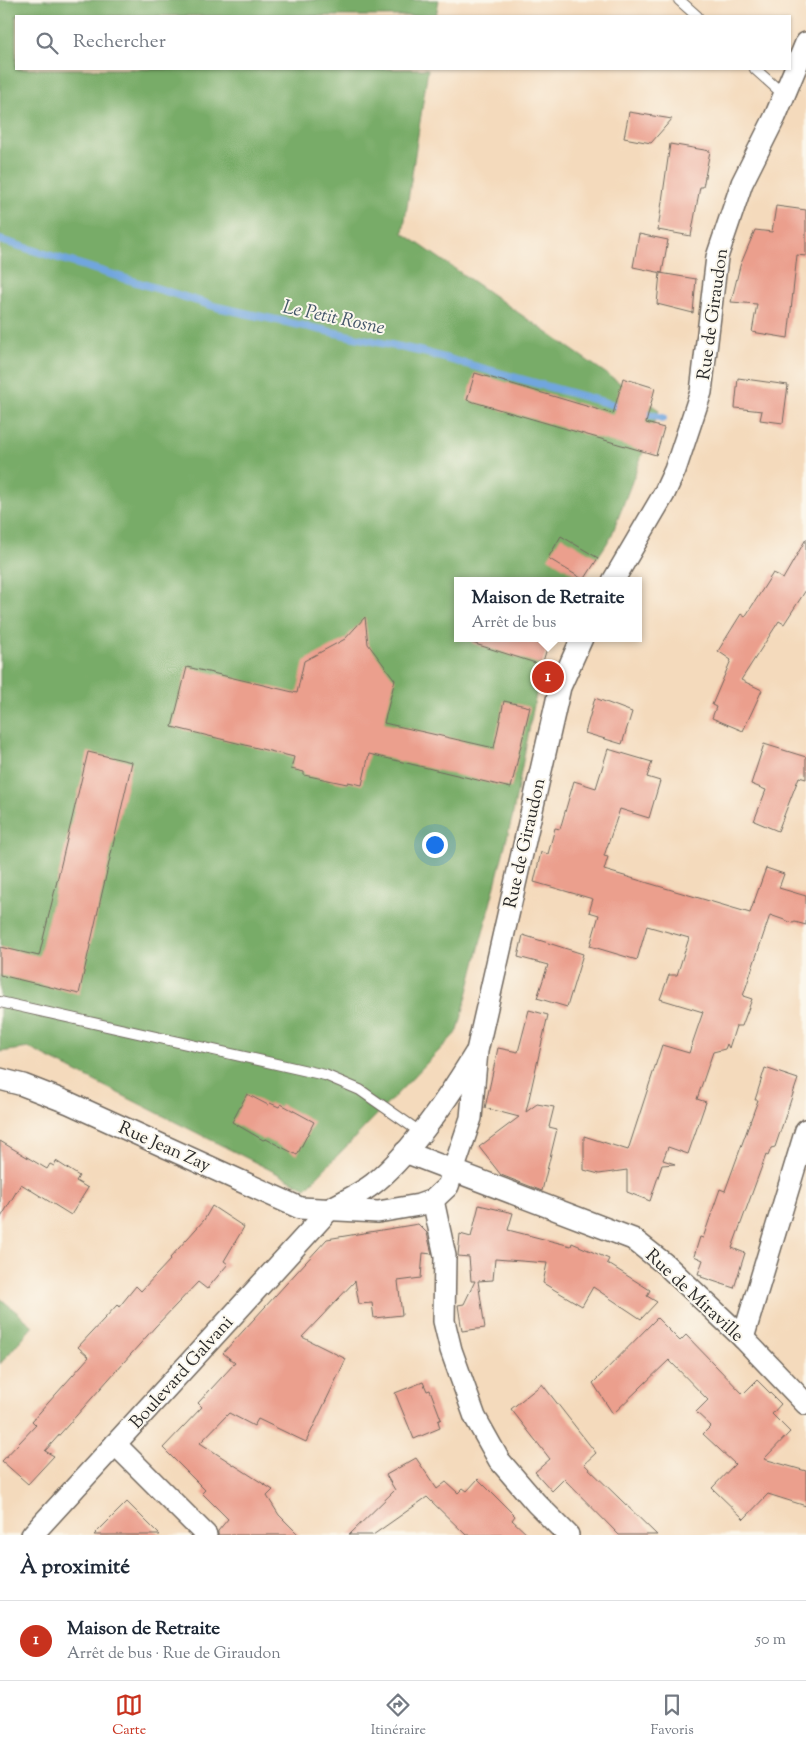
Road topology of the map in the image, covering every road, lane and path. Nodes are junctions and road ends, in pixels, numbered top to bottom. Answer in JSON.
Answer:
{"nodes":[{"id":1,"x":680,"y":0,"type":"edge"},
{"id":2,"x":696,"y":15,"type":"edge"},
{"id":3,"x":806,"y":44,"type":"edge"},
{"id":4,"x":756,"y":70,"type":"edge"},
{"id":5,"x":784,"y":95,"type":"junction"},
{"id":6,"x":616,"y":577,"type":"edge"},
{"id":7,"x":580,"y":642,"type":"edge"},
{"id":8,"x":0,"y":1002,"type":"edge"},
{"id":9,"x":477,"y":1051,"type":"junction"},
{"id":10,"x":0,"y":1079,"type":"edge"},
{"id":11,"x":806,"y":1130,"type":"edge"},
{"id":12,"x":420,"y":1132,"type":"junction"},
{"id":13,"x":405,"y":1152,"type":"junction"},
{"id":14,"x":455,"y":1170,"type":"junction"},
{"id":15,"x":373,"y":1184,"type":"junction"},
{"id":16,"x":433,"y":1200,"type":"junction"},
{"id":17,"x":330,"y":1209,"type":"junction"},
{"id":18,"x":398,"y":1209,"type":"junction"},
{"id":19,"x":743,"y":1338,"type":"junction"},
{"id":20,"x":806,"y":1404,"type":"edge"},
{"id":21,"x":116,"y":1444,"type":"junction"},
{"id":22,"x":32,"y":1535,"type":"edge"},
{"id":23,"x":206,"y":1535,"type":"edge"},
{"id":24,"x":568,"y":1535,"type":"edge"}],
"edges":[{"from":1,"to":2,"type":"lane"},
{"from":3,"to":5,"type":"street","name":"Rue de Giraudon"},
{"from":4,"to":5,"type":"lane"},
{"from":5,"to":6,"type":"street","name":"Rue de Giraudon"},
{"from":7,"to":9,"type":"street","name":"Rue de Giraudon"},
{"from":8,"to":12,"type":"lane"},
{"from":9,"to":12,"type":"street","name":"Rue de Giraudon"},
{"from":9,"to":14,"type":"street","name":"Rue de Giraudon"},
{"from":10,"to":17,"type":"street","name":"Rue Jean Zay"},
{"from":11,"to":19,"type":"street"},
{"from":12,"to":13,"type":"street","name":"Rue de Giraudon"},
{"from":13,"to":14,"type":"street","name":"Rue de Miraville"},
{"from":13,"to":15,"type":"street","name":"Rue de Giraudon"},
{"from":14,"to":16,"type":"street"},
{"from":14,"to":19,"type":"street","name":"Rue de Miraville"},
{"from":15,"to":17,"type":"street","name":"Rue de Giraudon"},
{"from":15,"to":18,"type":"street"},
{"from":16,"to":18,"type":"street"},
{"from":16,"to":24,"type":"street"},
{"from":17,"to":18,"type":"street"},
{"from":17,"to":21,"type":"street","name":"Boulevard Galvani"},
{"from":19,"to":20,"type":"street","name":"Rue de Miraville"},
{"from":21,"to":22,"type":"street","name":"Boulevard Galvani"},
{"from":21,"to":23,"type":"street"}]}
